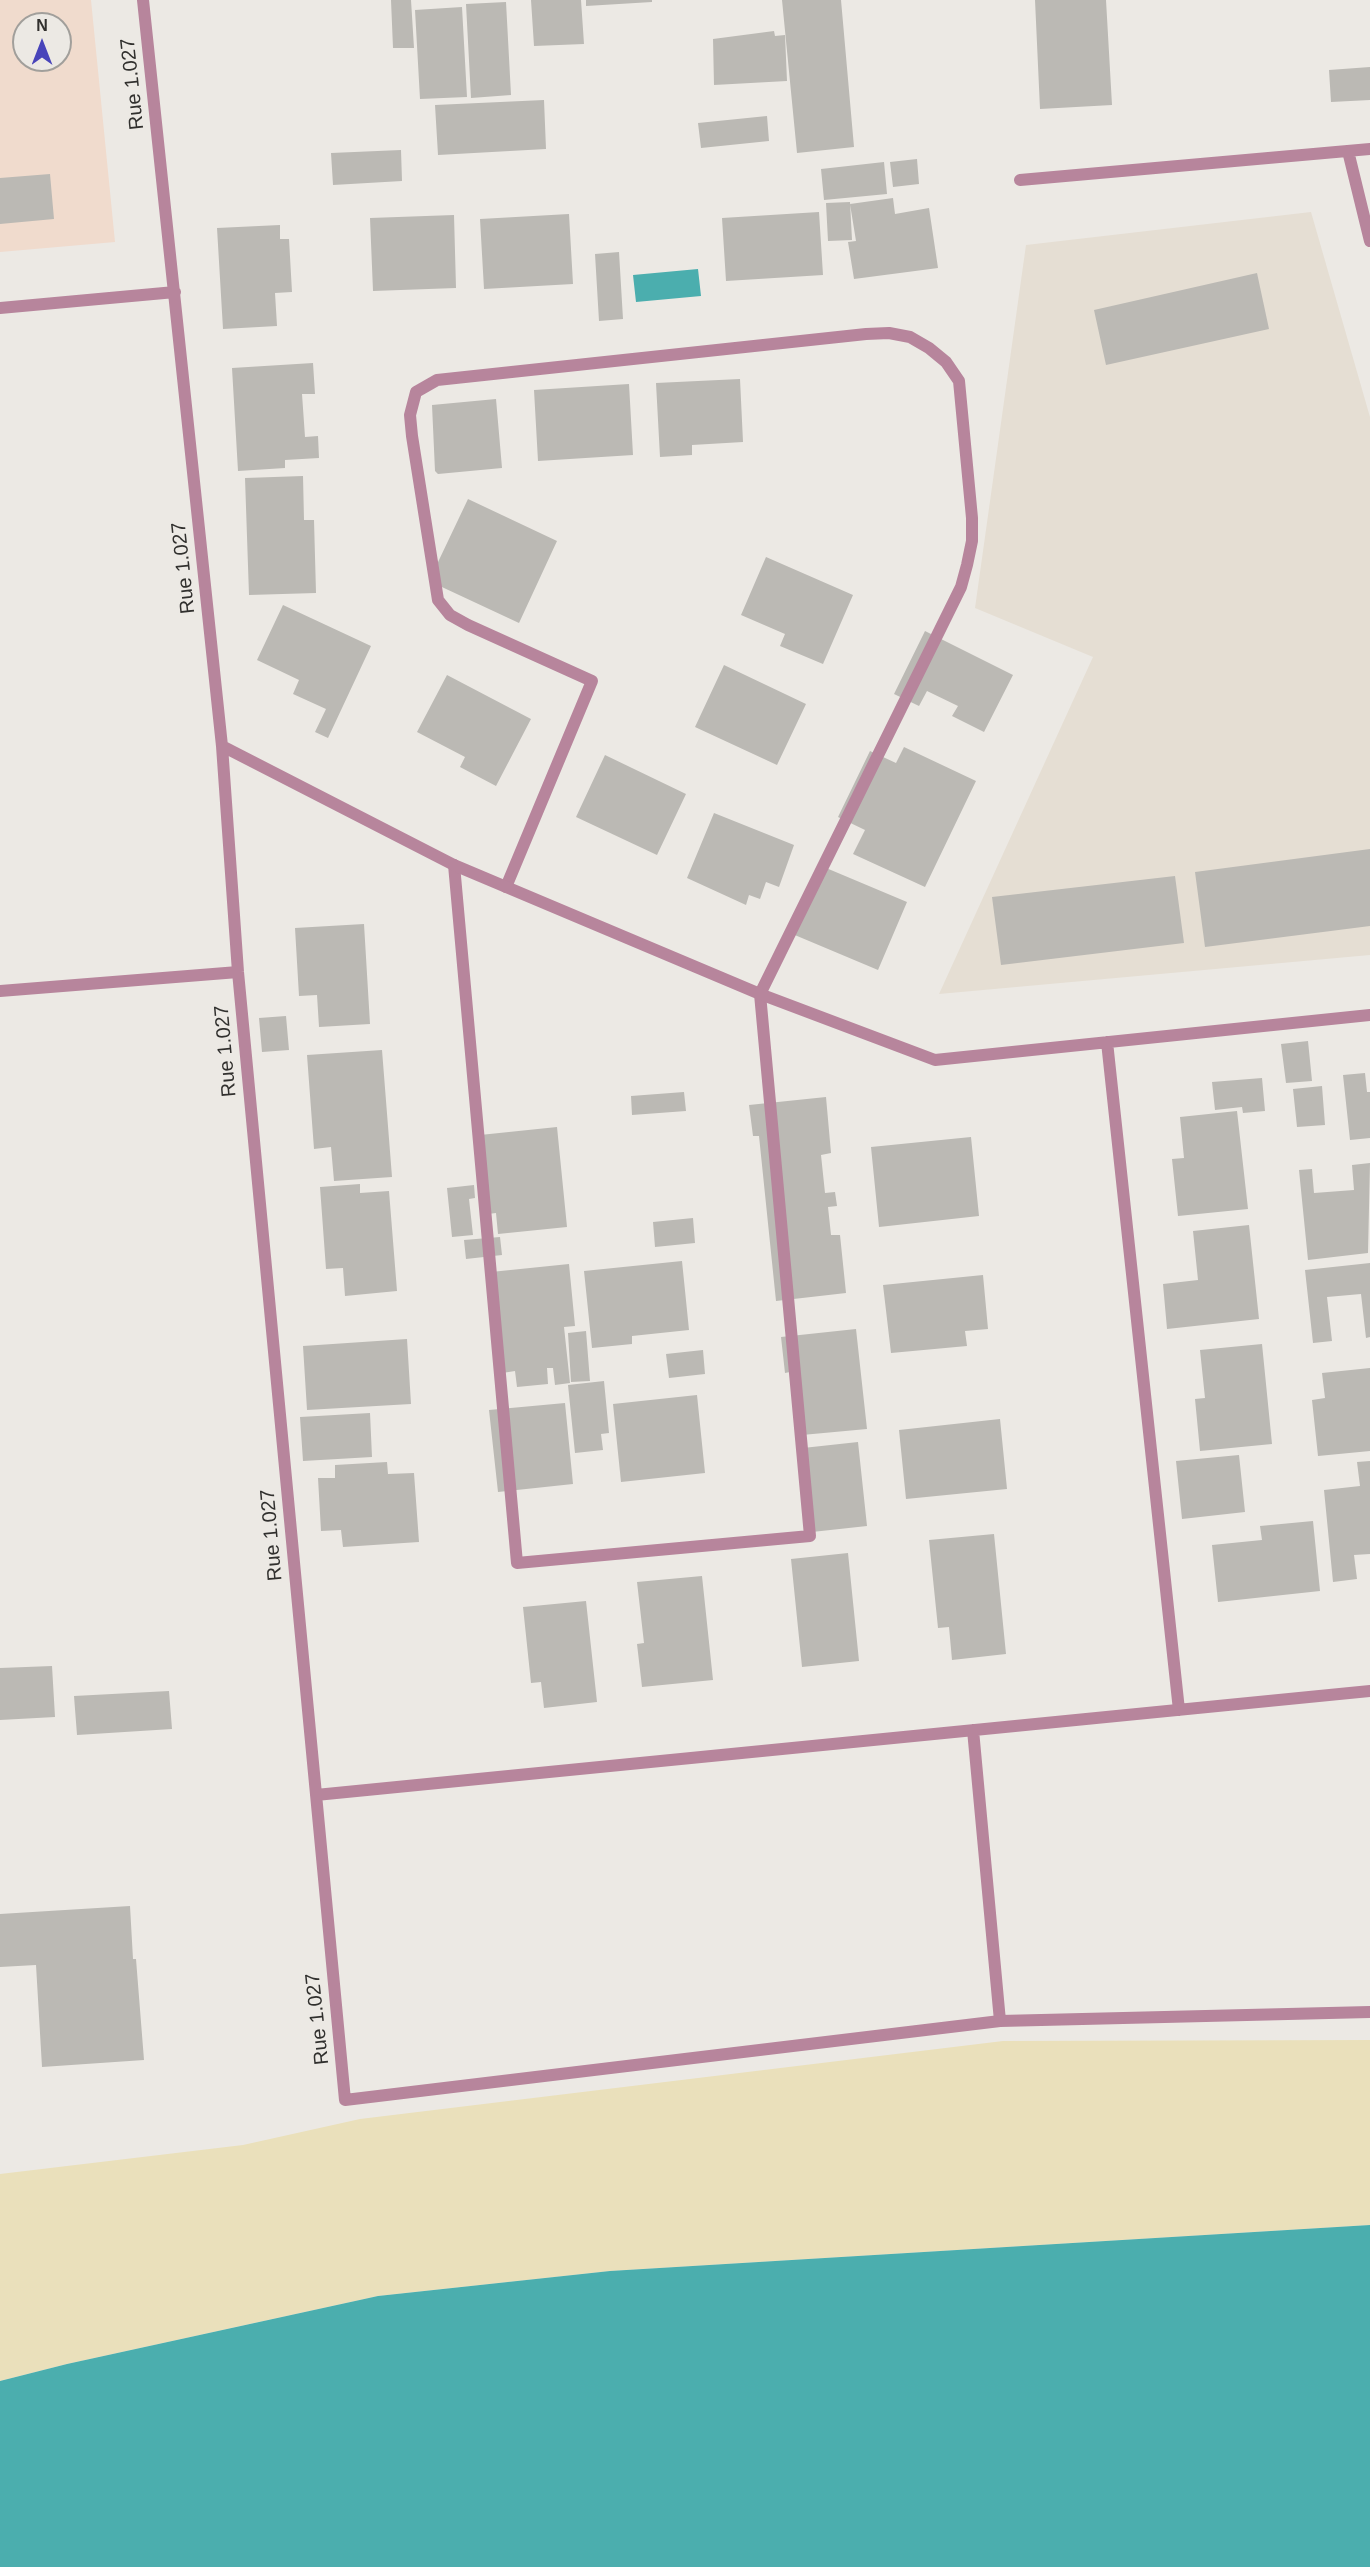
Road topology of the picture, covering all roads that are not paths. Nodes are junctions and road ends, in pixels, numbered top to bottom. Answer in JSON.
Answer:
{"nodes":[{"id":1,"x":143,"y":0,"type":"edge"},
{"id":2,"x":1370,"y":149,"type":"edge"},
{"id":3,"x":1348,"y":151,"type":"junction"},
{"id":4,"x":1020,"y":180,"type":"dead end"},
{"id":5,"x":1370,"y":240,"type":"edge"},
{"id":6,"x":175,"y":292,"type":"junction"},
{"id":7,"x":0,"y":308,"type":"edge"},
{"id":8,"x":222,"y":746,"type":"junction"},
{"id":9,"x":454,"y":865,"type":"junction"},
{"id":10,"x":506,"y":887,"type":"junction"},
{"id":11,"x":238,"y":972,"type":"junction"},
{"id":12,"x":0,"y":991,"type":"edge"},
{"id":13,"x":760,"y":994,"type":"junction"},
{"id":14,"x":1370,"y":1015,"type":"edge"},
{"id":15,"x":1107,"y":1042,"type":"junction"},
{"id":16,"x":1370,"y":1691,"type":"edge"},
{"id":17,"x":1179,"y":1710,"type":"junction"},
{"id":18,"x":973,"y":1730,"type":"junction"},
{"id":19,"x":316,"y":1795,"type":"junction"},
{"id":20,"x":1370,"y":2012,"type":"edge"},
{"id":21,"x":1000,"y":2021,"type":"junction"}],
"edges":[{"from":1,"to":6,"type":"street","name":"Rue 1.027"},
{"from":2,"to":3,"type":"street"},
{"from":3,"to":4,"type":"street"},
{"from":3,"to":5,"type":"street"},
{"from":6,"to":7,"type":"street"},
{"from":6,"to":8,"type":"street","name":"Rue 1.027"},
{"from":8,"to":9,"type":"street"},
{"from":8,"to":11,"type":"street","name":"Rue 1.027"},
{"from":9,"to":10,"type":"street"},
{"from":9,"to":13,"type":"street"},
{"from":10,"to":13,"type":"street"},
{"from":10,"to":13,"type":"street"},
{"from":11,"to":12,"type":"street"},
{"from":11,"to":19,"type":"street","name":"Rue 1.027"},
{"from":13,"to":15,"type":"street"},
{"from":14,"to":15,"type":"street"},
{"from":15,"to":17,"type":"street"},
{"from":16,"to":17,"type":"street"},
{"from":17,"to":18,"type":"street"},
{"from":18,"to":19,"type":"street"},
{"from":18,"to":21,"type":"street"},
{"from":19,"to":21,"type":"street","name":"Rue 1.027"},
{"from":20,"to":21,"type":"street"}]}
